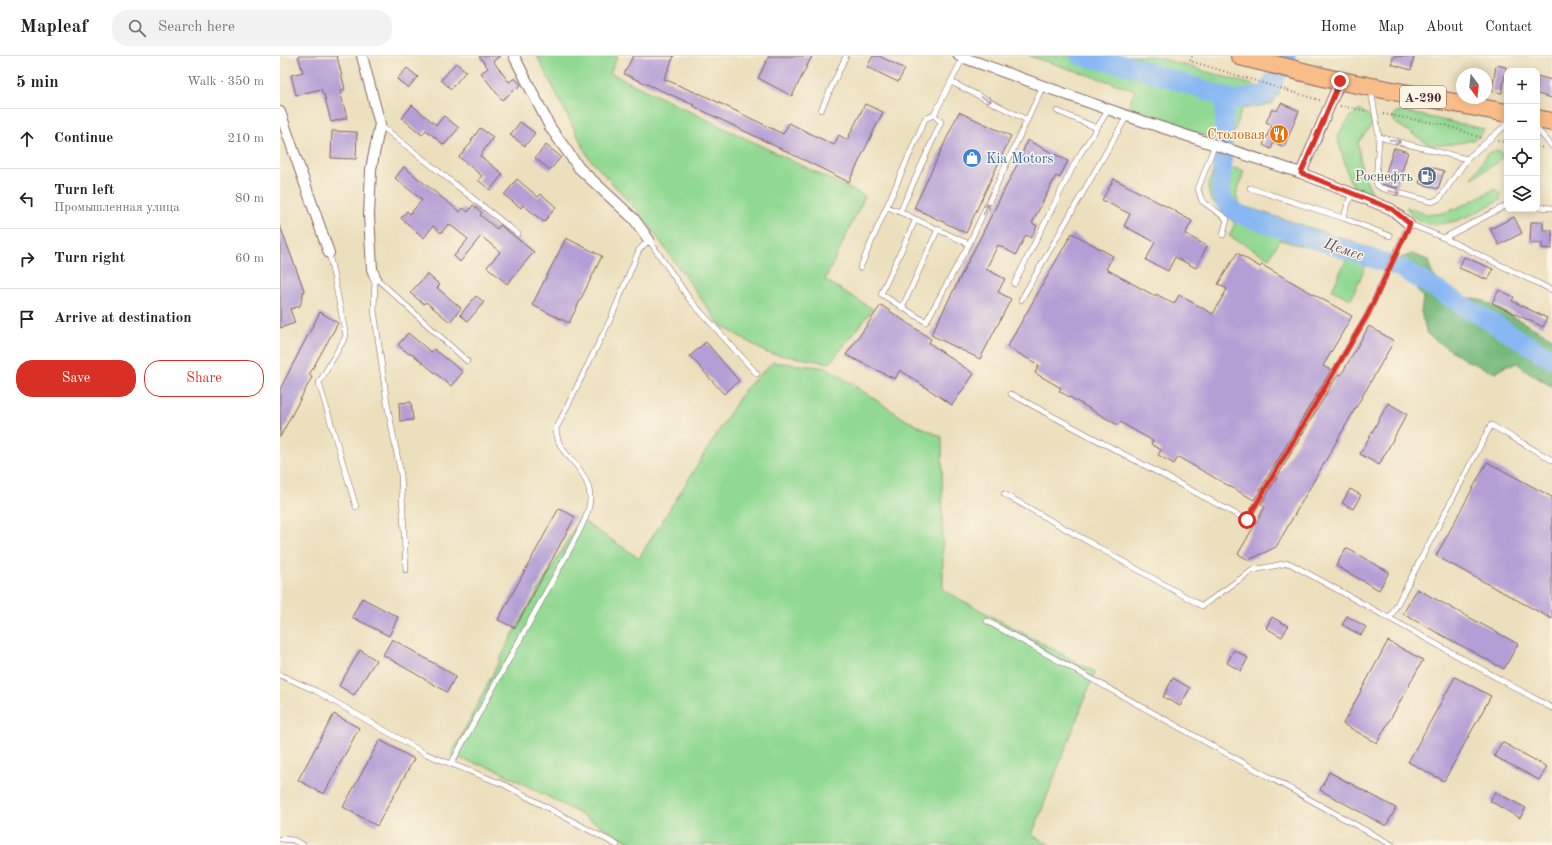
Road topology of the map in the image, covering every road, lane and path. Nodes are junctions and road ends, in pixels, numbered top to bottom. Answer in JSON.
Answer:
{"nodes":[{"id":1,"x":362,"y":56,"type":"edge"},
{"id":2,"x":514,"y":56,"type":"edge"},
{"id":3,"x":846,"y":56,"type":"edge"},
{"id":4,"x":1192,"y":56,"type":"edge"},
{"id":5,"x":961,"y":57,"type":"edge"},
{"id":6,"x":1246,"y":57,"type":"edge"},
{"id":7,"x":1340,"y":81,"type":"junction"},
{"id":8,"x":951,"y":82,"type":"junction"},
{"id":9,"x":1043,"y":86,"type":"junction"},
{"id":10,"x":1370,"y":87,"type":"junction"},
{"id":11,"x":1330,"y":104,"type":"junction"},
{"id":12,"x":1109,"y":109,"type":"junction"},
{"id":13,"x":821,"y":110,"type":"dead end"},
{"id":14,"x":280,"y":112,"type":"edge"},
{"id":15,"x":1057,"y":112,"type":"dead end"},
{"id":16,"x":1375,"y":112,"type":"junction"},
{"id":17,"x":1504,"y":113,"type":"edge"},
{"id":18,"x":934,"y":115,"type":"junction"},
{"id":19,"x":1127,"y":116,"type":"junction"},
{"id":20,"x":1028,"y":120,"type":"junction"},
{"id":21,"x":1540,"y":120,"type":"edge"},
{"id":22,"x":1552,"y":122,"type":"edge"},
{"id":23,"x":380,"y":124,"type":"junction"},
{"id":24,"x":1504,"y":127,"type":"edge"},
{"id":25,"x":1097,"y":128,"type":"junction"},
{"id":26,"x":1540,"y":132,"type":"edge"},
{"id":27,"x":1379,"y":137,"type":"junction"},
{"id":28,"x":1489,"y":140,"type":"junction"},
{"id":29,"x":1504,"y":142,"type":"edge"},
{"id":30,"x":1215,"y":144,"type":"junction"},
{"id":31,"x":1552,"y":146,"type":"edge"},
{"id":32,"x":1467,"y":159,"type":"junction"},
{"id":33,"x":1301,"y":173,"type":"junction"},
{"id":34,"x":1250,"y":188,"type":"dead end"},
{"id":35,"x":1352,"y":193,"type":"junction"},
{"id":36,"x":887,"y":207,"type":"junction"},
{"id":37,"x":1504,"y":207,"type":"edge"},
{"id":38,"x":1540,"y":207,"type":"edge"},
{"id":39,"x":1552,"y":208,"type":"edge"},
{"id":40,"x":900,"y":212,"type":"junction"},
{"id":41,"x":1343,"y":218,"type":"junction"},
{"id":42,"x":915,"y":221,"type":"dead end"},
{"id":43,"x":1410,"y":224,"type":"junction"},
{"id":44,"x":938,"y":230,"type":"junction"},
{"id":45,"x":518,"y":234,"type":"dead end"},
{"id":46,"x":1223,"y":235,"type":"dead end"},
{"id":47,"x":1390,"y":236,"type":"dead end"},
{"id":48,"x":1444,"y":238,"type":"junction"},
{"id":49,"x":649,"y":240,"type":"junction"},
{"id":50,"x":969,"y":244,"type":"junction"},
{"id":51,"x":329,"y":253,"type":"joint"},
{"id":52,"x":860,"y":268,"type":"dead end"},
{"id":53,"x":375,"y":278,"type":"junction"},
{"id":54,"x":1014,"y":284,"type":"dead end"},
{"id":55,"x":1552,"y":290,"type":"edge"},
{"id":56,"x":1021,"y":300,"type":"dead end"},
{"id":57,"x":902,"y":308,"type":"junction"},
{"id":58,"x":466,"y":361,"type":"dead end"},
{"id":59,"x":757,"y":374,"type":"dead end"},
{"id":60,"x":1010,"y":394,"type":"dead end"},
{"id":61,"x":1552,"y":460,"type":"edge"},
{"id":62,"x":1004,"y":494,"type":"dead end"},
{"id":63,"x":356,"y":507,"type":"dead end"},
{"id":64,"x":406,"y":570,"type":"dead end"},
{"id":65,"x":1390,"y":618,"type":"junction"},
{"id":66,"x":987,"y":621,"type":"dead end"},
{"id":67,"x":280,"y":675,"type":"edge"},
{"id":68,"x":1552,"y":708,"type":"edge"},
{"id":69,"x":451,"y":764,"type":"junction"},
{"id":70,"x":280,"y":839,"type":"edge"},
{"id":71,"x":303,"y":845,"type":"edge"},
{"id":72,"x":617,"y":845,"type":"edge"},
{"id":73,"x":1392,"y":845,"type":"edge"}],
"edges":[{"from":1,"to":23,"type":"street"},
{"from":2,"to":49,"type":"street"},
{"from":3,"to":13,"type":"lane"},
{"from":4,"to":11,"type":"path"},
{"from":5,"to":8,"type":"lane"},
{"from":5,"to":9,"type":"street"},
{"from":6,"to":7,"type":"highway","number":"А-290"},
{"from":7,"to":10,"type":"highway","number":"А-290"},
{"from":7,"to":11,"type":"street"},
{"from":8,"to":18,"type":"lane"},
{"from":8,"to":20,"type":"lane","one_way":true},
{"from":9,"to":12,"type":"street"},
{"from":9,"to":20,"type":"lane"},
{"from":10,"to":16,"type":"lane"},
{"from":10,"to":17,"type":"highway","number":"А-290"},
{"from":11,"to":16,"type":"path"},
{"from":11,"to":33,"type":"street"},
{"from":12,"to":19,"type":"street"},
{"from":12,"to":25,"type":"lane"},
{"from":14,"to":51,"type":"street"},
{"from":15,"to":25,"type":"lane"},
{"from":16,"to":27,"type":"lane"},
{"from":16,"to":28,"type":"path"},
{"from":18,"to":36,"type":"lane"},
{"from":18,"to":40,"type":"lane"},
{"from":19,"to":30,"type":"street"},
{"from":19,"to":56,"type":"lane"},
{"from":50,"to":20,"type":"lane","one_way":true},
{"from":21,"to":22,"type":"highway"},
{"from":23,"to":45,"type":"lane"},
{"from":23,"to":53,"type":"street"},
{"from":24,"to":28,"type":"lane"},
{"from":25,"to":54,"type":"lane"},
{"from":26,"to":31,"type":"lane"},
{"from":27,"to":32,"type":"lane","one_way":true},
{"from":27,"to":32,"type":"lane","one_way":true},
{"from":28,"to":29,"type":"path"},
{"from":28,"to":32,"type":"lane"},
{"from":30,"to":33,"type":"street"},
{"from":30,"to":46,"type":"lane"},
{"from":33,"to":35,"type":"street"},
{"from":34,"to":41,"type":"lane"},
{"from":35,"to":41,"type":"lane"},
{"from":35,"to":43,"type":"street"},
{"from":36,"to":40,"type":"lane"},
{"from":36,"to":52,"type":"lane"},
{"from":37,"to":48,"type":"lane"},
{"from":38,"to":39,"type":"lane"},
{"from":40,"to":44,"type":"lane"},
{"from":41,"to":47,"type":"lane"},
{"from":42,"to":57,"type":"lane"},
{"from":43,"to":48,"type":"lane"},
{"from":43,"to":60,"type":"lane"},
{"from":44,"to":50,"type":"lane"},
{"from":44,"to":57,"type":"lane"},
{"from":48,"to":55,"type":"lane"},
{"from":49,"to":59,"type":"lane"},
{"from":49,"to":69,"type":"lane"},
{"from":50,"to":57,"type":"lane"},
{"from":51,"to":63,"type":"lane"},
{"from":53,"to":58,"type":"lane"},
{"from":53,"to":64,"type":"lane"},
{"from":61,"to":65,"type":"lane"},
{"from":62,"to":65,"type":"lane"},
{"from":65,"to":68,"type":"lane"},
{"from":66,"to":73,"type":"lane"},
{"from":67,"to":69,"type":"lane"},
{"from":69,"to":72,"type":"lane"},
{"from":70,"to":71,"type":"lane"}]}
